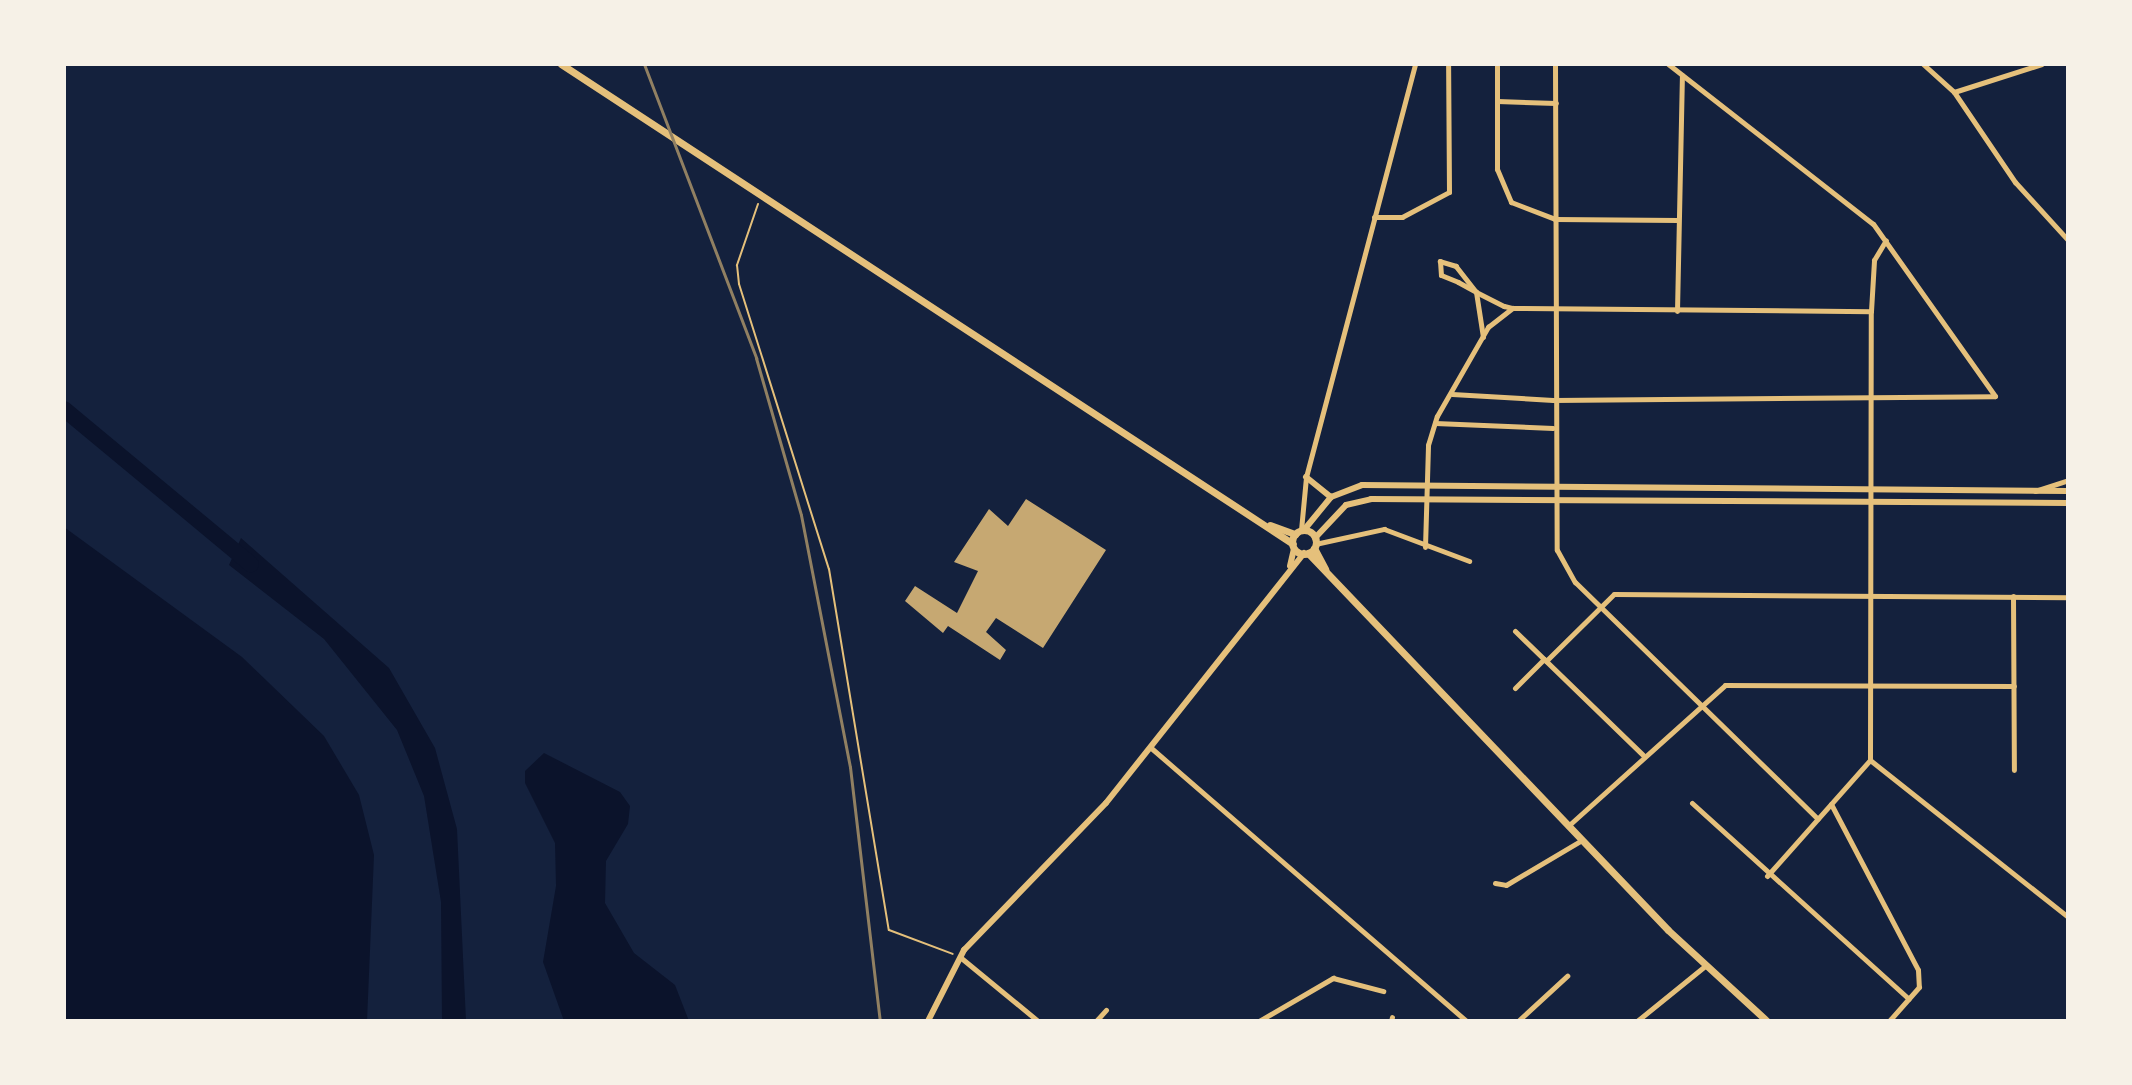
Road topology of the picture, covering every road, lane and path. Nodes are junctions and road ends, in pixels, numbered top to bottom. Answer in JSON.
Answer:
{"nodes":[{"id":1,"x":561,"y":64,"type":"edge"},
{"id":2,"x":1415,"y":64,"type":"edge"},
{"id":3,"x":1448,"y":64,"type":"edge"},
{"id":4,"x":1497,"y":64,"type":"edge"},
{"id":5,"x":1555,"y":64,"type":"edge"},
{"id":6,"x":1668,"y":64,"type":"edge"},
{"id":7,"x":1923,"y":64,"type":"edge"},
{"id":8,"x":2042,"y":64,"type":"edge"},
{"id":9,"x":1682,"y":75,"type":"junction"},
{"id":10,"x":1954,"y":92,"type":"junction"},
{"id":11,"x":1497,"y":101,"type":"junction"},
{"id":12,"x":1556,"y":103,"type":"junction"},
{"id":13,"x":759,"y":199,"type":"junction"},
{"id":14,"x":1374,"y":217,"type":"junction"},
{"id":15,"x":1555,"y":219,"type":"junction"},
{"id":16,"x":1678,"y":220,"type":"junction"},
{"id":17,"x":1886,"y":240,"type":"junction"},
{"id":18,"x":2068,"y":240,"type":"edge"},
{"id":19,"x":1476,"y":292,"type":"junction"},
{"id":20,"x":1512,"y":308,"type":"junction"},
{"id":21,"x":1554,"y":309,"type":"junction"},
{"id":22,"x":1677,"y":311,"type":"junction"},
{"id":23,"x":1871,"y":311,"type":"junction"},
{"id":24,"x":1483,"y":337,"type":"junction"},
{"id":25,"x":1452,"y":394,"type":"junction"},
{"id":26,"x":1872,"y":397,"type":"junction"},
{"id":27,"x":1553,"y":400,"type":"junction"},
{"id":28,"x":1435,"y":423,"type":"junction"},
{"id":29,"x":1553,"y":428,"type":"junction"},
{"id":30,"x":1306,"y":477,"type":"junction"},
{"id":31,"x":2068,"y":480,"type":"edge"},
{"id":32,"x":1429,"y":485,"type":"junction"},
{"id":33,"x":1553,"y":488,"type":"junction"},
{"id":34,"x":1719,"y":490,"type":"junction"},
{"id":35,"x":1874,"y":490,"type":"junction"},
{"id":36,"x":2034,"y":491,"type":"junction"},
{"id":37,"x":2068,"y":491,"type":"edge"},
{"id":38,"x":1331,"y":497,"type":"junction"},
{"id":39,"x":1429,"y":500,"type":"junction"},
{"id":40,"x":1553,"y":501,"type":"junction"},
{"id":41,"x":1874,"y":502,"type":"junction"},
{"id":42,"x":1718,"y":503,"type":"junction"},
{"id":43,"x":2068,"y":503,"type":"edge"},
{"id":44,"x":1268,"y":524,"type":"junction"},
{"id":45,"x":1300,"y":531,"type":"junction"},
{"id":46,"x":1293,"y":546,"type":"junction"},
{"id":47,"x":1311,"y":547,"type":"junction"},
{"id":48,"x":1425,"y":547,"type":"junction"},
{"id":49,"x":1469,"y":561,"type":"dead end"},
{"id":50,"x":1289,"y":570,"type":"junction"},
{"id":51,"x":1874,"y":596,"type":"junction"},
{"id":52,"x":2013,"y":596,"type":"junction"},
{"id":53,"x":2068,"y":597,"type":"edge"},
{"id":54,"x":1599,"y":606,"type":"junction"},
{"id":55,"x":1515,"y":631,"type":"dead end"},
{"id":56,"x":1545,"y":660,"type":"junction"},
{"id":57,"x":2014,"y":686,"type":"junction"},
{"id":58,"x":1874,"y":687,"type":"junction"},
{"id":59,"x":1515,"y":688,"type":"dead end"},
{"id":60,"x":1698,"y":705,"type":"junction"},
{"id":61,"x":1150,"y":747,"type":"junction"},
{"id":62,"x":1643,"y":755,"type":"junction"},
{"id":63,"x":1870,"y":760,"type":"junction"},
{"id":64,"x":2014,"y":770,"type":"dead end"},
{"id":65,"x":1692,"y":803,"type":"dead end"},
{"id":66,"x":1831,"y":804,"type":"junction"},
{"id":67,"x":1818,"y":819,"type":"junction"},
{"id":68,"x":1568,"y":826,"type":"junction"},
{"id":69,"x":1582,"y":840,"type":"junction"},
{"id":70,"x":1767,"y":876,"type":"junction"},
{"id":71,"x":1495,"y":883,"type":"dead end"},
{"id":72,"x":2068,"y":917,"type":"edge"},
{"id":73,"x":959,"y":957,"type":"junction"},
{"id":74,"x":1705,"y":966,"type":"junction"},
{"id":75,"x":1567,"y":976,"type":"dead end"},
{"id":76,"x":1383,"y":991,"type":"dead end"},
{"id":77,"x":1909,"y":999,"type":"junction"},
{"id":78,"x":1106,"y":1010,"type":"dead end"},
{"id":79,"x":928,"y":1021,"type":"edge"},
{"id":80,"x":1038,"y":1021,"type":"edge"},
{"id":81,"x":1096,"y":1021,"type":"edge"},
{"id":82,"x":1259,"y":1021,"type":"edge"},
{"id":83,"x":1466,"y":1021,"type":"edge"},
{"id":84,"x":1518,"y":1021,"type":"edge"},
{"id":85,"x":1639,"y":1021,"type":"edge"},
{"id":86,"x":1767,"y":1021,"type":"edge"},
{"id":87,"x":1889,"y":1021,"type":"edge"}],
"edges":[{"from":1,"to":13,"type":"main road"},
{"from":2,"to":14,"type":"street"},
{"from":3,"to":14,"type":"street"},
{"from":4,"to":11,"type":"street"},
{"from":5,"to":12,"type":"street"},
{"from":6,"to":9,"type":"street"},
{"from":7,"to":10,"type":"street"},
{"from":8,"to":10,"type":"street"},
{"from":9,"to":16,"type":"street"},
{"from":9,"to":17,"type":"street"},
{"from":10,"to":18,"type":"street"},
{"from":11,"to":12,"type":"street"},
{"from":11,"to":15,"type":"street"},
{"from":12,"to":15,"type":"street"},
{"from":13,"to":44,"type":"main road"},
{"from":13,"to":73,"type":"path"},
{"from":14,"to":30,"type":"street"},
{"from":15,"to":16,"type":"street"},
{"from":15,"to":21,"type":"street"},
{"from":16,"to":22,"type":"street"},
{"from":17,"to":23,"type":"street"},
{"from":17,"to":26,"type":"street"},
{"from":19,"to":19,"type":"street"},
{"from":19,"to":20,"type":"street"},
{"from":19,"to":24,"type":"street"},
{"from":20,"to":21,"type":"street"},
{"from":20,"to":24,"type":"street"},
{"from":21,"to":22,"type":"street"},
{"from":21,"to":27,"type":"street"},
{"from":22,"to":23,"type":"street"},
{"from":23,"to":26,"type":"street"},
{"from":24,"to":25,"type":"street"},
{"from":25,"to":27,"type":"street"},
{"from":25,"to":28,"type":"street"},
{"from":26,"to":27,"type":"street"},
{"from":26,"to":35,"type":"street"},
{"from":27,"to":29,"type":"street"},
{"from":28,"to":29,"type":"street"},
{"from":28,"to":32,"type":"street"},
{"from":29,"to":33,"type":"street"},
{"from":30,"to":38,"type":"street"},
{"from":30,"to":45,"type":"street"},
{"from":31,"to":36,"type":"street"},
{"from":32,"to":33,"type":"street"},
{"from":32,"to":38,"type":"street"},
{"from":32,"to":39,"type":"street"},
{"from":33,"to":34,"type":"street"},
{"from":33,"to":40,"type":"street"},
{"from":34,"to":35,"type":"street"},
{"from":34,"to":42,"type":"street"},
{"from":35,"to":36,"type":"street"},
{"from":35,"to":41,"type":"street"},
{"from":36,"to":37,"type":"street"},
{"from":38,"to":45,"type":"street"},
{"from":39,"to":40,"type":"street"},
{"from":39,"to":47,"type":"street"},
{"from":39,"to":48,"type":"street"},
{"from":40,"to":42,"type":"street"},
{"from":40,"to":54,"type":"street"},
{"from":41,"to":42,"type":"street"},
{"from":41,"to":43,"type":"street"},
{"from":41,"to":51,"type":"street"},
{"from":44,"to":45,"type":"main road"},
{"from":44,"to":46,"type":"main road"},
{"from":45,"to":46,"type":"main road"},
{"from":45,"to":47,"type":"main road"},
{"from":46,"to":47,"type":"main road"},
{"from":46,"to":50,"type":"street"},
{"from":47,"to":48,"type":"street"},
{"from":47,"to":50,"type":"street"},
{"from":47,"to":68,"type":"main road"},
{"from":48,"to":49,"type":"street"},
{"from":50,"to":61,"type":"street"},
{"from":51,"to":52,"type":"street"},
{"from":51,"to":54,"type":"street"},
{"from":51,"to":58,"type":"street"},
{"from":52,"to":53,"type":"street"},
{"from":52,"to":57,"type":"street"},
{"from":54,"to":56,"type":"street"},
{"from":54,"to":60,"type":"street"},
{"from":55,"to":56,"type":"street"},
{"from":56,"to":59,"type":"street"},
{"from":56,"to":62,"type":"street"},
{"from":57,"to":58,"type":"street"},
{"from":57,"to":64,"type":"street"},
{"from":58,"to":60,"type":"street"},
{"from":58,"to":63,"type":"street"},
{"from":60,"to":62,"type":"street"},
{"from":60,"to":67,"type":"street"},
{"from":61,"to":73,"type":"street"},
{"from":61,"to":83,"type":"street"},
{"from":62,"to":68,"type":"street"},
{"from":63,"to":66,"type":"street"},
{"from":63,"to":72,"type":"street"},
{"from":65,"to":70,"type":"street"},
{"from":66,"to":67,"type":"street"},
{"from":66,"to":77,"type":"street"},
{"from":67,"to":70,"type":"street"},
{"from":68,"to":69,"type":"main road"},
{"from":69,"to":71,"type":"street"},
{"from":69,"to":74,"type":"main road"},
{"from":70,"to":77,"type":"street"},
{"from":73,"to":79,"type":"street"},
{"from":73,"to":80,"type":"street"},
{"from":74,"to":85,"type":"street"},
{"from":74,"to":86,"type":"main road"},
{"from":75,"to":84,"type":"street"},
{"from":76,"to":82,"type":"street"},
{"from":77,"to":87,"type":"street"},
{"from":78,"to":81,"type":"street"}]}
